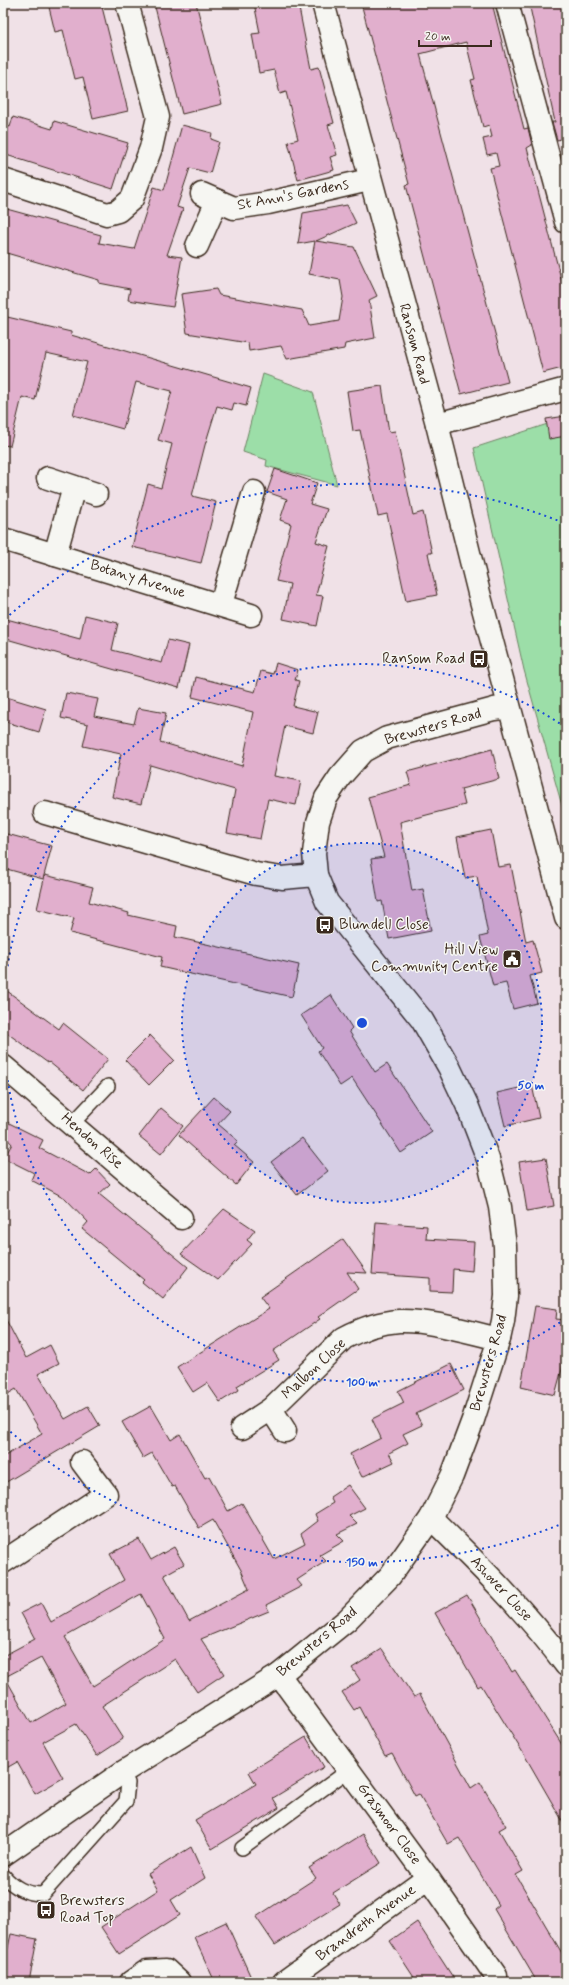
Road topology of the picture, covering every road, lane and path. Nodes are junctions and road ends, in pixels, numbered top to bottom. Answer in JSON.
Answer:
{"nodes":[{"id":1,"x":126,"y":3,"type":"edge"},
{"id":2,"x":323,"y":3,"type":"edge"},
{"id":3,"x":507,"y":3,"type":"edge"},
{"id":4,"x":3,"y":180,"type":"edge"},
{"id":5,"x":370,"y":180,"type":"junction"},
{"id":6,"x":566,"y":222,"type":"edge"},
{"id":7,"x":197,"y":246,"type":"dead end"},
{"id":8,"x":566,"y":389,"type":"edge"},
{"id":9,"x":437,"y":424,"type":"junction"},
{"id":10,"x":48,"y":478,"type":"dead end"},
{"id":11,"x":74,"y":486,"type":"junction"},
{"id":12,"x":254,"y":492,"type":"dead end"},
{"id":13,"x":96,"y":494,"type":"dead end"},
{"id":14,"x":3,"y":539,"type":"edge"},
{"id":15,"x":55,"y":555,"type":"junction"},
{"id":16,"x":221,"y":604,"type":"junction"},
{"id":17,"x":251,"y":615,"type":"dead end"},
{"id":18,"x":509,"y":707,"type":"junction"},
{"id":19,"x":45,"y":813,"type":"dead end"},
{"id":20,"x":316,"y":875,"type":"junction"},
{"id":21,"x":566,"y":918,"type":"edge"},
{"id":22,"x":3,"y":1066,"type":"edge"},
{"id":23,"x":108,"y":1086,"type":"dead end"},
{"id":24,"x":72,"y":1124,"type":"junction"},
{"id":25,"x":181,"y":1218,"type":"dead end"},
{"id":26,"x":499,"y":1339,"type":"junction"},
{"id":27,"x":271,"y":1409,"type":"junction"},
{"id":28,"x":242,"y":1428,"type":"dead end"},
{"id":29,"x":285,"y":1431,"type":"dead end"},
{"id":30,"x":82,"y":1462,"type":"dead end"},
{"id":31,"x":431,"y":1518,"type":"junction"},
{"id":32,"x":3,"y":1562,"type":"edge"},
{"id":33,"x":566,"y":1665,"type":"edge"},
{"id":34,"x":279,"y":1674,"type":"junction"},
{"id":35,"x":349,"y":1770,"type":"junction"},
{"id":36,"x":123,"y":1772,"type":"junction"},
{"id":37,"x":242,"y":1848,"type":"dead end"},
{"id":38,"x":3,"y":1855,"type":"edge"},
{"id":39,"x":3,"y":1875,"type":"edge"},
{"id":40,"x":428,"y":1878,"type":"junction"},
{"id":41,"x":496,"y":1976,"type":"dead end"},
{"id":42,"x":131,"y":1982,"type":"edge"},
{"id":43,"x":179,"y":1982,"type":"edge"},
{"id":44,"x":284,"y":1982,"type":"edge"}],
"edges":[{"from":1,"to":4,"type":"street"},
{"from":2,"to":5,"type":"street","name":"Ransom Road"},
{"from":3,"to":6,"type":"street"},
{"from":5,"to":7,"type":"street","name":"St Ann's Gardens"},
{"from":5,"to":9,"type":"street","name":"Ransom Road"},
{"from":8,"to":9,"type":"street"},
{"from":9,"to":18,"type":"street","name":"Ransom Road"},
{"from":10,"to":11,"type":"street"},
{"from":11,"to":13,"type":"street"},
{"from":11,"to":15,"type":"street"},
{"from":12,"to":16,"type":"street"},
{"from":14,"to":15,"type":"street","name":"Botany Avenue"},
{"from":15,"to":16,"type":"street","name":"Botany Avenue"},
{"from":16,"to":17,"type":"street","name":"Botany Avenue"},
{"from":18,"to":20,"type":"street","name":"Brewsters Road"},
{"from":18,"to":21,"type":"street","name":"Ransom Road"},
{"from":19,"to":20,"type":"street"},
{"from":20,"to":26,"type":"street","name":"Brewsters Road"},
{"from":22,"to":24,"type":"street","name":"Hendon Rise"},
{"from":23,"to":24,"type":"lane"},
{"from":24,"to":25,"type":"street","name":"Hendon Rise"},
{"from":26,"to":27,"type":"street","name":"Malbon Close"},
{"from":26,"to":31,"type":"street","name":"Brewsters Road"},
{"from":27,"to":28,"type":"street","name":"Malbon Close"},
{"from":27,"to":29,"type":"street","name":"Malbon Close"},
{"from":30,"to":32,"type":"street"},
{"from":31,"to":33,"type":"street","name":"Ashover Close"},
{"from":31,"to":34,"type":"street","name":"Brewsters Road"},
{"from":34,"to":35,"type":"street","name":"Grasmoor Close"},
{"from":34,"to":36,"type":"street","name":"Brewsters Road"},
{"from":35,"to":37,"type":"lane"},
{"from":35,"to":40,"type":"street","name":"Grasmoor Close"},
{"from":36,"to":38,"type":"street","name":"Brewsters Road"},
{"from":36,"to":39,"type":"lane"},
{"from":40,"to":41,"type":"street","name":"Grasmoor Close"},
{"from":40,"to":44,"type":"street","name":"Brandreth Avenue"},
{"from":42,"to":43,"type":"street"}]}
